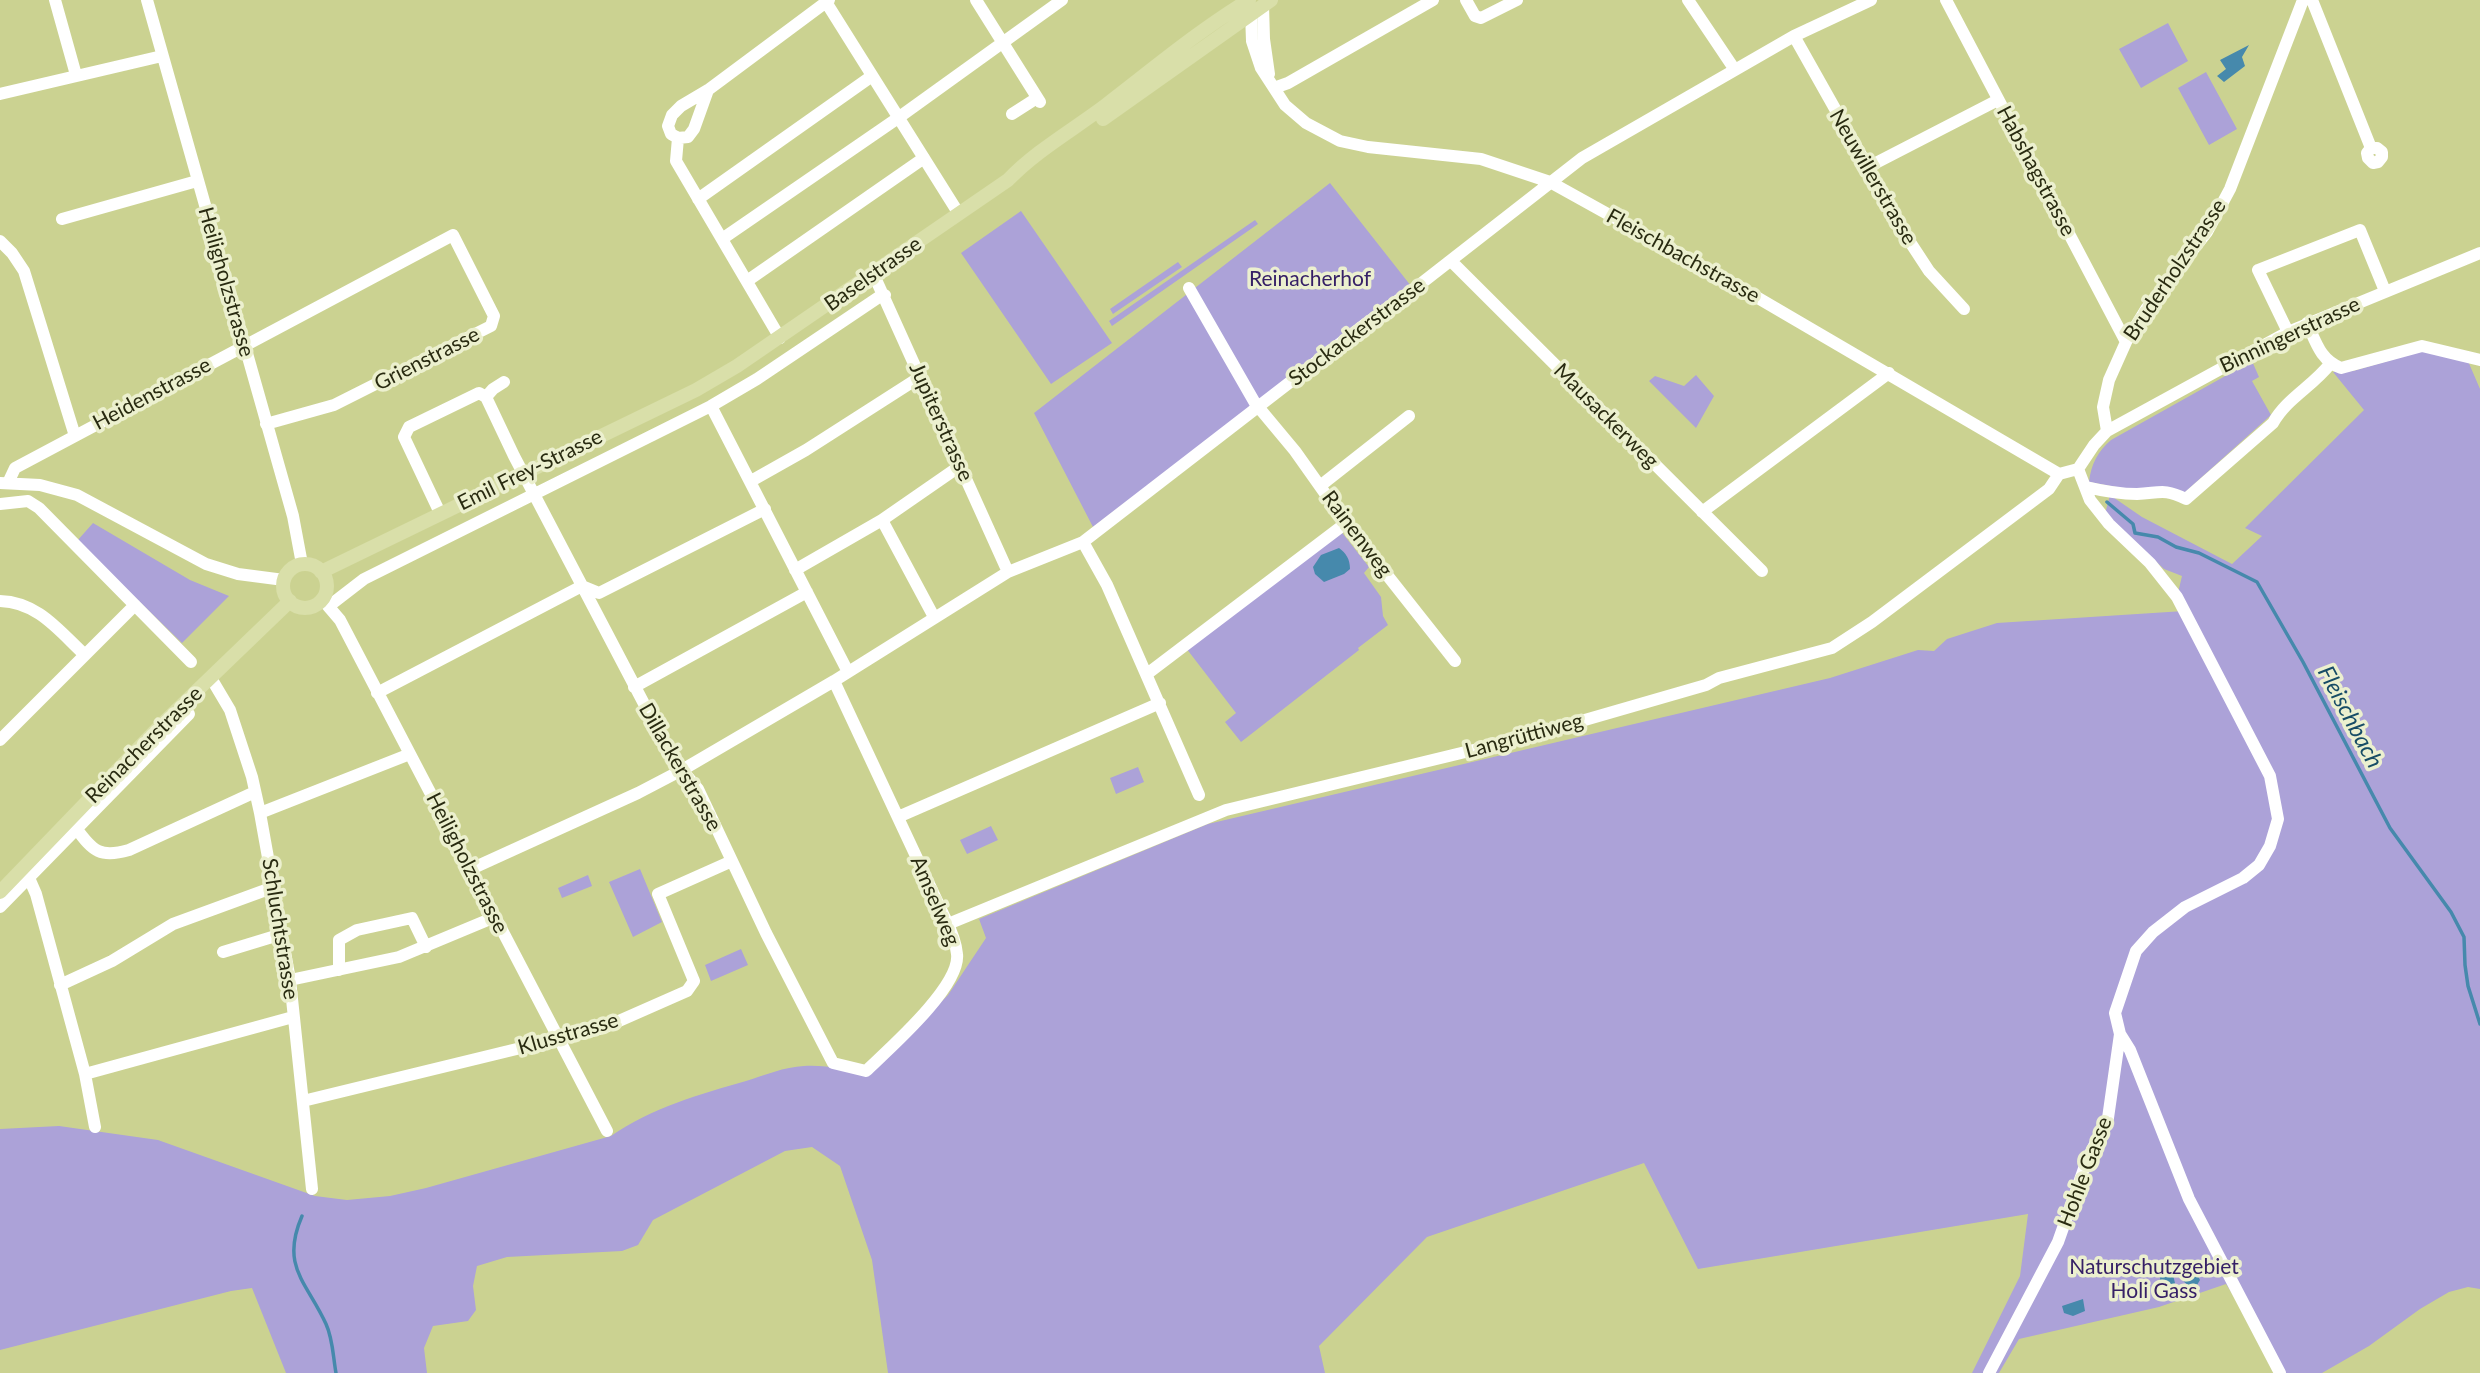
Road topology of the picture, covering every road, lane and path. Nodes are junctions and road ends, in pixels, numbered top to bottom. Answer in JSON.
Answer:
{"nodes":[{"id":1,"x":55,"y":0,"type":"edge"},
{"id":2,"x":147,"y":0,"type":"edge"},
{"id":3,"x":976,"y":0,"type":"edge"},
{"id":4,"x":1062,"y":0,"type":"edge"},
{"id":5,"x":1433,"y":0,"type":"edge"},
{"id":6,"x":1466,"y":0,"type":"edge"},
{"id":7,"x":1517,"y":0,"type":"edge"},
{"id":8,"x":1688,"y":0,"type":"edge"},
{"id":9,"x":1871,"y":0,"type":"edge"},
{"id":10,"x":1946,"y":0,"type":"edge"},
{"id":11,"x":2303,"y":0,"type":"edge"},
{"id":12,"x":2312,"y":0,"type":"edge"},
{"id":13,"x":827,"y":1,"type":"edge"},
{"id":14,"x":1258,"y":3,"type":"edge"},
{"id":15,"x":1226,"y":31,"type":"junction"},
{"id":16,"x":1794,"y":36,"type":"junction"},
{"id":17,"x":1252,"y":41,"type":"junction"},
{"id":18,"x":1003,"y":42,"type":"junction"},
{"id":19,"x":162,"y":56,"type":"junction"},
{"id":20,"x":1735,"y":70,"type":"junction"},
{"id":21,"x":76,"y":75,"type":"junction"},
{"id":22,"x":872,"y":76,"type":"junction"},
{"id":23,"x":1274,"y":88,"type":"junction"},
{"id":24,"x":708,"y":89,"type":"junction"},
{"id":25,"x":0,"y":94,"type":"edge"},
{"id":26,"x":1998,"y":100,"type":"junction"},
{"id":27,"x":1012,"y":114,"type":"dead end"},
{"id":28,"x":898,"y":118,"type":"junction"},
{"id":29,"x":678,"y":138,"type":"junction"},
{"id":30,"x":2371,"y":148,"type":"dead end"},
{"id":31,"x":924,"y":158,"type":"junction"},
{"id":32,"x":1868,"y":167,"type":"junction"},
{"id":33,"x":1008,"y":180,"type":"junction"},
{"id":34,"x":197,"y":181,"type":"junction"},
{"id":35,"x":1550,"y":182,"type":"junction"},
{"id":36,"x":698,"y":199,"type":"junction"},
{"id":37,"x":959,"y":214,"type":"junction"},
{"id":38,"x":61,"y":219,"type":"dead end"},
{"id":39,"x":453,"y":235,"type":"joint"},
{"id":40,"x":722,"y":239,"type":"junction"},
{"id":41,"x":0,"y":242,"type":"edge"},
{"id":42,"x":2480,"y":253,"type":"edge"},
{"id":43,"x":1451,"y":261,"type":"junction"},
{"id":44,"x":873,"y":273,"type":"junction"},
{"id":45,"x":747,"y":281,"type":"junction"},
{"id":46,"x":1189,"y":288,"type":"dead end"},
{"id":47,"x":2385,"y":291,"type":"junction"},
{"id":48,"x":885,"y":295,"type":"junction"},
{"id":49,"x":1964,"y":309,"type":"dead end"},
{"id":50,"x":2307,"y":323,"type":"junction"},
{"id":51,"x":2288,"y":332,"type":"junction"},
{"id":52,"x":780,"y":338,"type":"junction"},
{"id":53,"x":2126,"y":342,"type":"junction"},
{"id":54,"x":244,"y":345,"type":"junction"},
{"id":55,"x":2480,"y":360,"type":"edge"},
{"id":56,"x":2330,"y":364,"type":"junction"},
{"id":57,"x":737,"y":366,"type":"joint"},
{"id":58,"x":1889,"y":373,"type":"junction"},
{"id":59,"x":919,"y":377,"type":"junction"},
{"id":60,"x":504,"y":382,"type":"dead end"},
{"id":61,"x":486,"y":397,"type":"junction"},
{"id":62,"x":711,"y":406,"type":"junction"},
{"id":63,"x":1259,"y":407,"type":"junction"},
{"id":64,"x":1409,"y":416,"type":"dead end"},
{"id":65,"x":267,"y":424,"type":"junction"},
{"id":66,"x":2107,"y":431,"type":"junction"},
{"id":67,"x":75,"y":436,"type":"junction"},
{"id":68,"x":960,"y":466,"type":"junction"},
{"id":69,"x":2078,"y":469,"type":"junction"},
{"id":70,"x":523,"y":472,"type":"junction"},
{"id":71,"x":2059,"y":474,"type":"junction"},
{"id":72,"x":751,"y":481,"type":"junction"},
{"id":73,"x":4,"y":483,"type":"edge"},
{"id":74,"x":1320,"y":486,"type":"junction"},
{"id":75,"x":2086,"y":487,"type":"junction"},
{"id":76,"x":535,"y":495,"type":"junction"},
{"id":77,"x":0,"y":504,"type":"edge"},
{"id":78,"x":765,"y":509,"type":"junction"},
{"id":79,"x":1702,"y":512,"type":"junction"},
{"id":80,"x":440,"y":513,"type":"junction"},
{"id":81,"x":882,"y":520,"type":"junction"},
{"id":82,"x":1346,"y":523,"type":"junction"},
{"id":83,"x":1083,"y":541,"type":"junction"},
{"id":84,"x":302,"y":564,"type":"junction"},
{"id":85,"x":795,"y":569,"type":"junction"},
{"id":86,"x":1762,"y":571,"type":"dead end"},
{"id":87,"x":321,"y":572,"type":"junction"},
{"id":88,"x":1008,"y":572,"type":"junction"},
{"id":89,"x":284,"y":580,"type":"junction"},
{"id":90,"x":582,"y":586,"type":"junction"},
{"id":91,"x":807,"y":592,"type":"junction"},
{"id":92,"x":0,"y":601,"type":"edge"},
{"id":93,"x":290,"y":601,"type":"junction"},
{"id":94,"x":325,"y":603,"type":"junction"},
{"id":95,"x":135,"y":605,"type":"junction"},
{"id":96,"x":934,"y":617,"type":"junction"},
{"id":97,"x":85,"y":655,"type":"junction"},
{"id":98,"x":191,"y":662,"type":"dead end"},
{"id":99,"x":1455,"y":662,"type":"dead end"},
{"id":100,"x":848,"y":672,"type":"junction"},
{"id":101,"x":1147,"y":674,"type":"junction"},
{"id":102,"x":211,"y":678,"type":"junction"},
{"id":103,"x":834,"y":681,"type":"junction"},
{"id":104,"x":634,"y":687,"type":"junction"},
{"id":105,"x":377,"y":693,"type":"junction"},
{"id":106,"x":1160,"y":703,"type":"junction"},
{"id":107,"x":189,"y":714,"type":"dead end"},
{"id":108,"x":0,"y":740,"type":"edge"},
{"id":109,"x":410,"y":754,"type":"junction"},
{"id":110,"x":682,"y":770,"type":"junction"},
{"id":111,"x":255,"y":792,"type":"junction"},
{"id":112,"x":1199,"y":795,"type":"dead end"},
{"id":113,"x":260,"y":813,"type":"junction"},
{"id":114,"x":898,"y":817,"type":"junction"},
{"id":115,"x":76,"y":828,"type":"junction"},
{"id":116,"x":732,"y":861,"type":"junction"},
{"id":117,"x":471,"y":869,"type":"junction"},
{"id":118,"x":29,"y":878,"type":"junction"},
{"id":119,"x":274,"y":887,"type":"junction"},
{"id":120,"x":0,"y":892,"type":"edge"},
{"id":121,"x":0,"y":907,"type":"edge"},
{"id":122,"x":495,"y":917,"type":"junction"},
{"id":123,"x":948,"y":924,"type":"junction"},
{"id":124,"x":282,"y":934,"type":"junction"},
{"id":125,"x":425,"y":947,"type":"junction"},
{"id":126,"x":223,"y":952,"type":"dead end"},
{"id":127,"x":339,"y":970,"type":"junction"},
{"id":128,"x":290,"y":980,"type":"junction"},
{"id":129,"x":60,"y":985,"type":"junction"},
{"id":130,"x":293,"y":1017,"type":"junction"},
{"id":131,"x":2120,"y":1034,"type":"junction"},
{"id":132,"x":560,"y":1039,"type":"junction"},
{"id":133,"x":833,"y":1063,"type":"joint"},
{"id":134,"x":85,"y":1074,"type":"junction"},
{"id":135,"x":303,"y":1101,"type":"junction"},
{"id":136,"x":95,"y":1127,"type":"dead end"},
{"id":137,"x":607,"y":1131,"type":"dead end"},
{"id":138,"x":312,"y":1189,"type":"dead end"},
{"id":139,"x":1989,"y":1373,"type":"edge"},
{"id":140,"x":2280,"y":1373,"type":"edge"}],
"edges":[{"from":1,"to":21,"type":"street"},
{"from":2,"to":19,"type":"street","name":"Heiligholzstrasse"},
{"from":3,"to":18,"type":"street"},
{"from":4,"to":18,"type":"street"},
{"from":5,"to":23,"type":"street"},
{"from":6,"to":7,"type":"street"},
{"from":8,"to":20,"type":"street"},
{"from":9,"to":16,"type":"street","name":"Stockackerstrasse"},
{"from":10,"to":26,"type":"street","name":"Habshagstrasse"},
{"from":11,"to":53,"type":"street","name":"Bruderholzstrasse"},
{"from":12,"to":30,"type":"street"},
{"from":13,"to":22,"type":"street"},
{"from":13,"to":24,"type":"street"},
{"from":14,"to":15,"type":"main road","name":"Baselstrasse"},
{"from":14,"to":17,"type":"street","name":"Fleischbachstrasse"},
{"from":14,"to":23,"type":"street","name":"Fleischbachstrasse"},
{"from":14,"to":33,"type":"main road","name":"Baselstrasse"},
{"from":15,"to":17,"type":"street"},
{"from":15,"to":33,"type":"main road","name":"Baselstrasse"},
{"from":16,"to":20,"type":"street","name":"Stockackerstrasse"},
{"from":16,"to":32,"type":"street","name":"Neuwillerstrasse"},
{"from":17,"to":23,"type":"street","name":"Fleischbachstrasse"},
{"from":18,"to":27,"type":"street"},
{"from":18,"to":28,"type":"street"},
{"from":19,"to":21,"type":"street"},
{"from":19,"to":34,"type":"street","name":"Heiligholzstrasse"},
{"from":20,"to":35,"type":"street","name":"Stockackerstrasse"},
{"from":21,"to":25,"type":"street"},
{"from":22,"to":28,"type":"street"},
{"from":22,"to":36,"type":"street"},
{"from":23,"to":35,"type":"street","name":"Fleischbachstrasse"},
{"from":24,"to":29,"type":"street"},
{"from":24,"to":29,"type":"street"},
{"from":26,"to":32,"type":"street"},
{"from":26,"to":53,"type":"street","name":"Habshagstrasse"},
{"from":28,"to":31,"type":"street"},
{"from":28,"to":40,"type":"street"},
{"from":29,"to":36,"type":"street"},
{"from":31,"to":37,"type":"street"},
{"from":31,"to":45,"type":"street"},
{"from":32,"to":49,"type":"street","name":"Neuwillerstrasse"},
{"from":33,"to":37,"type":"main road","name":"Baselstrasse"},
{"from":34,"to":38,"type":"street"},
{"from":34,"to":54,"type":"street","name":"Heiligholzstrasse"},
{"from":35,"to":43,"type":"street","name":"Stockackerstrasse"},
{"from":35,"to":58,"type":"street","name":"Fleischbachstrasse"},
{"from":36,"to":40,"type":"street"},
{"from":37,"to":44,"type":"main road","name":"Baselstrasse"},
{"from":39,"to":54,"type":"street","name":"Heidenstrasse"},
{"from":39,"to":65,"type":"street","name":"Grienstrasse"},
{"from":40,"to":45,"type":"street"},
{"from":41,"to":67,"type":"street"},
{"from":42,"to":47,"type":"street","name":"Binningerstrasse"},
{"from":43,"to":63,"type":"street","name":"Stockackerstrasse"},
{"from":43,"to":79,"type":"street","name":"Mausackerweg"},
{"from":44,"to":48,"type":"street","name":"Jupiterstrasse"},
{"from":44,"to":52,"type":"main road","name":"Baselstrasse"},
{"from":45,"to":52,"type":"street"},
{"from":46,"to":63,"type":"street","name":"Rainenweg"},
{"from":47,"to":50,"type":"street","name":"Binningerstrasse"},
{"from":47,"to":51,"type":"street"},
{"from":48,"to":59,"type":"street","name":"Jupiterstrasse"},
{"from":48,"to":62,"type":"street","name":"Baselstrasse"},
{"from":50,"to":51,"type":"street","name":"Binningerstrasse"},
{"from":50,"to":56,"type":"street"},
{"from":51,"to":66,"type":"street","name":"Binningerstrasse"},
{"from":52,"to":57,"type":"main road","name":"Baselstrasse"},
{"from":53,"to":66,"type":"street","name":"Bruderholzstrasse"},
{"from":54,"to":65,"type":"street","name":"Heiligholzstrasse"},
{"from":54,"to":67,"type":"street","name":"Heidenstrasse"},
{"from":55,"to":56,"type":"street"},
{"from":56,"to":75,"type":"street"},
{"from":57,"to":70,"type":"main road","name":"Emil Frey-Strasse"},
{"from":58,"to":71,"type":"street","name":"Fleischbachstrasse"},
{"from":58,"to":79,"type":"street"},
{"from":59,"to":68,"type":"street","name":"Jupiterstrasse"},
{"from":59,"to":72,"type":"street"},
{"from":60,"to":61,"type":"street"},
{"from":61,"to":70,"type":"street","name":"Dillackerstrasse"},
{"from":61,"to":80,"type":"street"},
{"from":62,"to":72,"type":"street"},
{"from":62,"to":76,"type":"street","name":"Baselstrasse"},
{"from":63,"to":74,"type":"street","name":"Rainenweg"},
{"from":63,"to":83,"type":"street","name":"Stockackerstrasse"},
{"from":64,"to":74,"type":"street"},
{"from":65,"to":84,"type":"street","name":"Heiligholzstrasse"},
{"from":66,"to":69,"type":"street"},
{"from":67,"to":73,"type":"street","name":"Heidenstrasse"},
{"from":68,"to":81,"type":"street"},
{"from":68,"to":88,"type":"street","name":"Jupiterstrasse"},
{"from":69,"to":71,"type":"street"},
{"from":69,"to":75,"type":"street"},
{"from":70,"to":76,"type":"street","name":"Dillackerstrasse"},
{"from":70,"to":80,"type":"main road","name":"Emil Frey-Strasse"},
{"from":71,"to":123,"type":"street","name":"Langrüttiweg"},
{"from":72,"to":78,"type":"street"},
{"from":73,"to":89,"type":"street"},
{"from":74,"to":82,"type":"street","name":"Rainenweg"},
{"from":75,"to":131,"type":"street","name":"Hohle Gasse"},
{"from":76,"to":90,"type":"street","name":"Dillackerstrasse"},
{"from":76,"to":94,"type":"street","name":"Baselstrasse"},
{"from":77,"to":95,"type":"street"},
{"from":78,"to":85,"type":"street"},
{"from":78,"to":90,"type":"street"},
{"from":79,"to":86,"type":"street","name":"Mausackerweg"},
{"from":80,"to":87,"type":"main road","name":"Emil Frey-Strasse"},
{"from":81,"to":85,"type":"street"},
{"from":81,"to":96,"type":"street"},
{"from":82,"to":99,"type":"street","name":"Rainenweg"},
{"from":82,"to":101,"type":"street"},
{"from":83,"to":88,"type":"street","name":"Stockackerstrasse"},
{"from":83,"to":101,"type":"street"},
{"from":84,"to":87,"type":"main road"},
{"from":84,"to":89,"type":"main road"},
{"from":85,"to":91,"type":"street"},
{"from":87,"to":94,"type":"main road"},
{"from":88,"to":96,"type":"street","name":"Stockackerstrasse"},
{"from":89,"to":93,"type":"main road"},
{"from":90,"to":104,"type":"street","name":"Dillackerstrasse"},
{"from":90,"to":105,"type":"street"},
{"from":91,"to":100,"type":"street"},
{"from":91,"to":104,"type":"street"},
{"from":92,"to":97,"type":"street"},
{"from":93,"to":94,"type":"main road"},
{"from":93,"to":102,"type":"main road","name":"Reinacherstrasse"},
{"from":94,"to":105,"type":"street","name":"Heiligholzstrasse"},
{"from":95,"to":97,"type":"street"},
{"from":95,"to":98,"type":"street"},
{"from":96,"to":100,"type":"street","name":"Stockackerstrasse"},
{"from":97,"to":108,"type":"street"},
{"from":100,"to":103,"type":"street","name":"Stockackerstrasse"},
{"from":101,"to":106,"type":"street"},
{"from":102,"to":111,"type":"street","name":"Schluchtstrasse"},
{"from":102,"to":120,"type":"main road","name":"Reinacherstrasse"},
{"from":103,"to":110,"type":"street","name":"Stockackerstrasse"},
{"from":103,"to":114,"type":"street","name":"Amselweg"},
{"from":104,"to":110,"type":"street","name":"Dillackerstrasse"},
{"from":105,"to":109,"type":"street","name":"Heiligholzstrasse"},
{"from":106,"to":112,"type":"street"},
{"from":106,"to":114,"type":"street"},
{"from":107,"to":115,"type":"street"},
{"from":109,"to":113,"type":"street"},
{"from":109,"to":117,"type":"street","name":"Heiligholzstrasse"},
{"from":110,"to":116,"type":"street","name":"Dillackerstrasse"},
{"from":110,"to":117,"type":"street","name":"Stockackerstrasse"},
{"from":111,"to":113,"type":"street","name":"Schluchtstrasse"},
{"from":111,"to":115,"type":"street"},
{"from":113,"to":119,"type":"street","name":"Schluchtstrasse"},
{"from":114,"to":123,"type":"street","name":"Amselweg"},
{"from":115,"to":118,"type":"street"},
{"from":116,"to":132,"type":"street","name":"Klusstrasse"},
{"from":116,"to":133,"type":"street","name":"Dillackerstrasse"},
{"from":117,"to":122,"type":"street","name":"Heiligholzstrasse"},
{"from":118,"to":121,"type":"street"},
{"from":118,"to":129,"type":"street"},
{"from":119,"to":124,"type":"street","name":"Schluchtstrasse"},
{"from":119,"to":129,"type":"street"},
{"from":122,"to":125,"type":"street"},
{"from":122,"to":132,"type":"street","name":"Heiligholzstrasse"},
{"from":123,"to":133,"type":"street","name":"Amselweg"},
{"from":124,"to":126,"type":"street"},
{"from":124,"to":128,"type":"street","name":"Schluchtstrasse"},
{"from":125,"to":127,"type":"street"},
{"from":125,"to":127,"type":"street"},
{"from":127,"to":128,"type":"street"},
{"from":128,"to":130,"type":"street","name":"Schluchtstrasse"},
{"from":129,"to":134,"type":"street"},
{"from":130,"to":134,"type":"street"},
{"from":130,"to":135,"type":"street","name":"Schluchtstrasse"},
{"from":131,"to":139,"type":"street","name":"Hohle Gasse"},
{"from":131,"to":140,"type":"street"},
{"from":132,"to":135,"type":"street","name":"Klusstrasse"},
{"from":132,"to":137,"type":"street","name":"Heiligholzstrasse"},
{"from":134,"to":136,"type":"street"},
{"from":135,"to":138,"type":"street","name":"Schluchtstrasse"}]}
